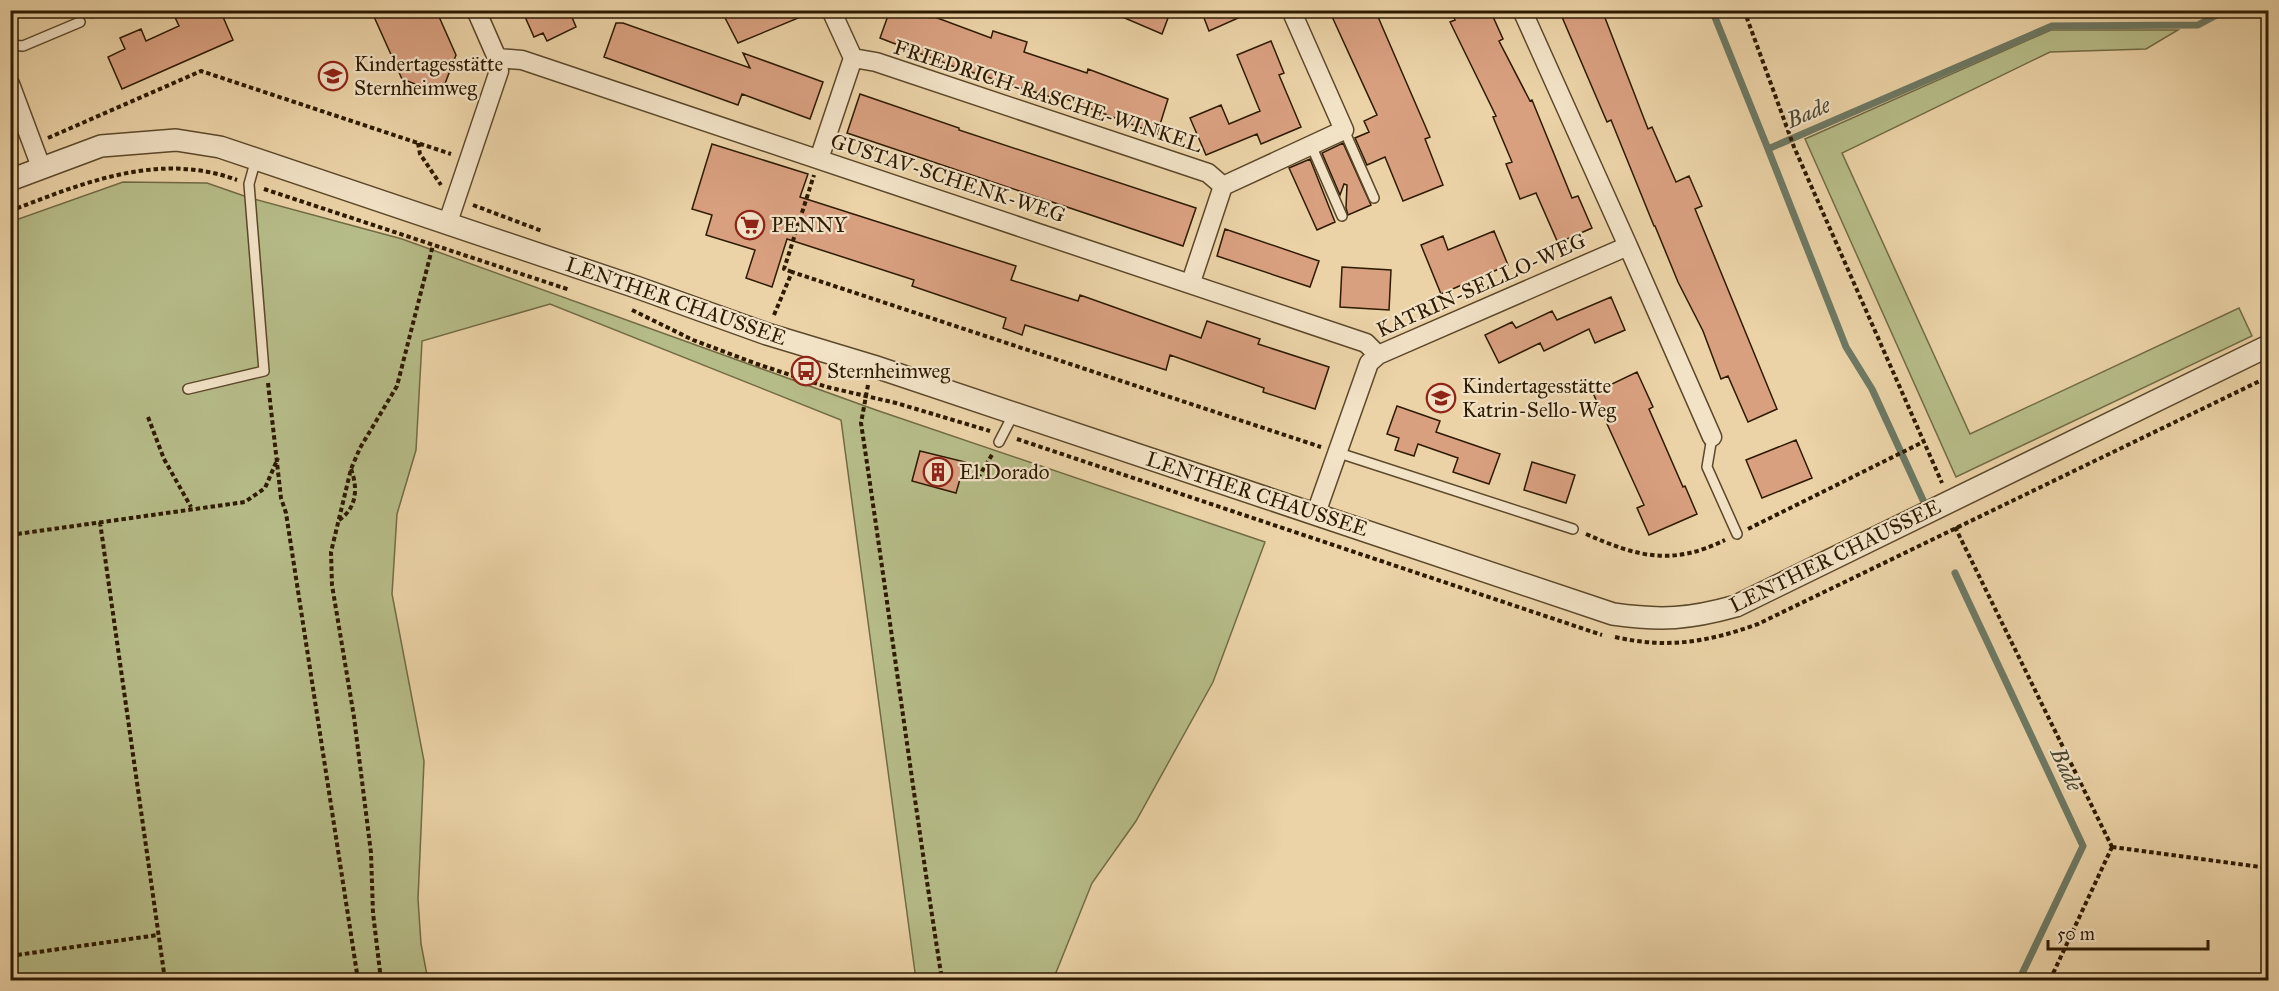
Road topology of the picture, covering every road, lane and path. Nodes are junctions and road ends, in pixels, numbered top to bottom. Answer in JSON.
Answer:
{"nodes":[{"id":1,"x":476,"y":10,"type":"edge"},
{"id":2,"x":831,"y":10,"type":"edge"},
{"id":3,"x":1291,"y":10,"type":"edge"},
{"id":4,"x":1522,"y":10,"type":"edge"},
{"id":5,"x":1744,"y":10,"type":"edge"},
{"id":6,"x":80,"y":22,"type":"dead end"},
{"id":7,"x":10,"y":45,"type":"edge"},
{"id":8,"x":497,"y":58,"type":"junction"},
{"id":9,"x":853,"y":58,"type":"junction"},
{"id":10,"x":10,"y":84,"type":"edge"},
{"id":11,"x":1344,"y":130,"type":"junction"},
{"id":12,"x":418,"y":142,"type":"junction"},
{"id":13,"x":34,"y":144,"type":"junction"},
{"id":14,"x":1311,"y":145,"type":"junction"},
{"id":15,"x":256,"y":159,"type":"junction"},
{"id":16,"x":819,"y":159,"type":"junction"},
{"id":17,"x":469,"y":160,"type":"junction"},
{"id":18,"x":41,"y":166,"type":"junction"},
{"id":19,"x":150,"y":169,"type":"dead end"},
{"id":20,"x":10,"y":180,"type":"edge"},
{"id":21,"x":1223,"y":186,"type":"junction"},
{"id":22,"x":458,"y":196,"type":"junction"},
{"id":23,"x":1374,"y":198,"type":"dead end"},
{"id":24,"x":10,"y":211,"type":"edge"},
{"id":25,"x":1342,"y":216,"type":"dead end"},
{"id":26,"x":448,"y":222,"type":"junction"},
{"id":27,"x":543,"y":231,"type":"dead end"},
{"id":28,"x":1628,"y":246,"type":"junction"},
{"id":29,"x":792,"y":272,"type":"junction"},
{"id":30,"x":1191,"y":282,"type":"junction"},
{"id":31,"x":765,"y":311,"type":"dead end"},
{"id":32,"x":2268,"y":346,"type":"edge"},
{"id":33,"x":1377,"y":355,"type":"junction"},
{"id":34,"x":873,"y":366,"type":"junction"},
{"id":35,"x":264,"y":371,"type":"junction"},
{"id":36,"x":2268,"y":376,"type":"edge"},
{"id":37,"x":188,"y":389,"type":"dead end"},
{"id":38,"x":1014,"y":413,"type":"junction"},
{"id":39,"x":148,"y":417,"type":"dead end"},
{"id":40,"x":1712,"y":437,"type":"joint"},
{"id":41,"x":1925,"y":441,"type":"junction"},
{"id":42,"x":999,"y":442,"type":"joint"},
{"id":43,"x":1339,"y":453,"type":"junction"},
{"id":44,"x":1892,"y":456,"type":"dead end"},
{"id":45,"x":278,"y":457,"type":"junction"},
{"id":46,"x":351,"y":469,"type":"junction"},
{"id":47,"x":978,"y":478,"type":"dead end"},
{"id":48,"x":1950,"y":501,"type":"junction"},
{"id":49,"x":191,"y":507,"type":"junction"},
{"id":50,"x":1316,"y":513,"type":"junction"},
{"id":51,"x":338,"y":520,"type":"junction"},
{"id":52,"x":100,"y":522,"type":"junction"},
{"id":53,"x":1573,"y":529,"type":"dead end"},
{"id":54,"x":1737,"y":534,"type":"dead end"},
{"id":55,"x":10,"y":535,"type":"edge"},
{"id":56,"x":2112,"y":847,"type":"junction"},
{"id":57,"x":2268,"y":868,"type":"edge"},
{"id":58,"x":158,"y":935,"type":"junction"},
{"id":59,"x":10,"y":956,"type":"edge"},
{"id":60,"x":165,"y":981,"type":"edge"},
{"id":61,"x":358,"y":981,"type":"edge"},
{"id":62,"x":381,"y":981,"type":"edge"},
{"id":63,"x":942,"y":981,"type":"edge"},
{"id":64,"x":2050,"y":981,"type":"edge"}],
"edges":[{"from":1,"to":8,"type":"street"},
{"from":2,"to":9,"type":"street"},
{"from":3,"to":11,"type":"street"},
{"from":4,"to":28,"type":"street"},
{"from":5,"to":41,"type":"path"},
{"from":6,"to":7,"type":"lane"},
{"from":8,"to":16,"type":"street","name":"GUSTAV-SCHENK-WEG"},
{"from":8,"to":17,"type":"street"},
{"from":9,"to":16,"type":"street"},
{"from":9,"to":21,"type":"street","name":"FRIEDRICH-RASCHE-WINKEL"},
{"from":10,"to":13,"type":"street"},
{"from":11,"to":14,"type":"street"},
{"from":11,"to":23,"type":"lane"},
{"from":12,"to":13,"type":"path"},
{"from":12,"to":17,"type":"path"},
{"from":12,"to":22,"type":"path"},
{"from":13,"to":18,"type":"street"},
{"from":14,"to":21,"type":"street"},
{"from":14,"to":25,"type":"lane"},
{"from":15,"to":18,"type":"street","name":"LENTHER CHAUSSEE"},
{"from":15,"to":26,"type":"street","name":"LENTHER CHAUSSEE"},
{"from":15,"to":35,"type":"lane"},
{"from":16,"to":29,"type":"path"},
{"from":16,"to":30,"type":"street","name":"GUSTAV-SCHENK-WEG"},
{"from":17,"to":22,"type":"street"},
{"from":18,"to":20,"type":"street","name":"LENTHER CHAUSSEE"},
{"from":19,"to":24,"type":"path"},
{"from":21,"to":30,"type":"street"},
{"from":22,"to":26,"type":"street"},
{"from":22,"to":27,"type":"path"},
{"from":26,"to":34,"type":"street","name":"LENTHER CHAUSSEE"},
{"from":26,"to":46,"type":"path"},
{"from":28,"to":33,"type":"street","name":"KATRIN-SELLO-WEG"},
{"from":28,"to":40,"type":"street"},
{"from":29,"to":31,"type":"path"},
{"from":29,"to":43,"type":"path"},
{"from":30,"to":33,"type":"street","name":"GUSTAV-SCHENK-WEG"},
{"from":32,"to":48,"type":"street","name":"LENTHER CHAUSSEE"},
{"from":33,"to":43,"type":"street","name":"KATRIN-SELLO-WEG"},
{"from":34,"to":38,"type":"street","name":"LENTHER CHAUSSEE"},
{"from":34,"to":63,"type":"path"},
{"from":35,"to":37,"type":"lane"},
{"from":35,"to":45,"type":"path"},
{"from":36,"to":56,"type":"path"},
{"from":38,"to":42,"type":"lane"},
{"from":38,"to":50,"type":"street","name":"LENTHER CHAUSSEE"},
{"from":39,"to":49,"type":"path"},
{"from":40,"to":54,"type":"lane"},
{"from":41,"to":44,"type":"path"},
{"from":41,"to":48,"type":"path"},
{"from":42,"to":47,"type":"path"},
{"from":43,"to":50,"type":"street","name":"KATRIN-SELLO-WEG"},
{"from":43,"to":53,"type":"lane"},
{"from":45,"to":49,"type":"path"},
{"from":45,"to":61,"type":"path"},
{"from":46,"to":51,"type":"path"},
{"from":46,"to":51,"type":"path"},
{"from":48,"to":50,"type":"street","name":"LENTHER CHAUSSEE"},
{"from":49,"to":52,"type":"path"},
{"from":51,"to":62,"type":"path"},
{"from":52,"to":55,"type":"path"},
{"from":52,"to":58,"type":"path"},
{"from":56,"to":57,"type":"path"},
{"from":56,"to":64,"type":"path"},
{"from":58,"to":59,"type":"path"},
{"from":58,"to":60,"type":"path"}]}
